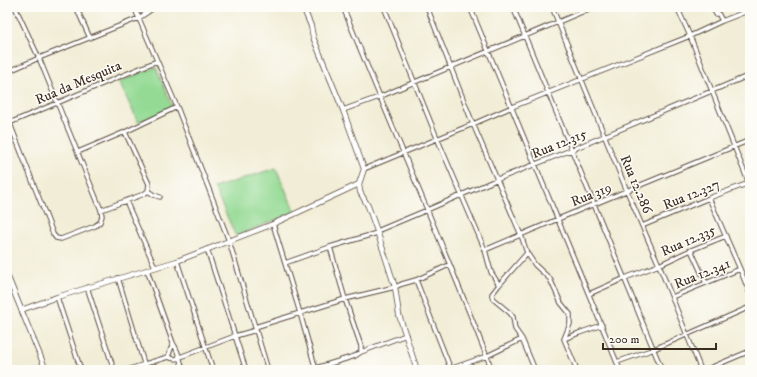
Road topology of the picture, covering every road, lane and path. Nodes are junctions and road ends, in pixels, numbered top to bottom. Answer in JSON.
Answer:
{"nodes":[{"id":1,"x":15,"y":7,"type":"edge"},
{"id":2,"x":76,"y":7,"type":"edge"},
{"id":3,"x":134,"y":7,"type":"edge"},
{"id":4,"x":155,"y":7,"type":"edge"},
{"id":5,"x":303,"y":7,"type":"edge"},
{"id":6,"x":343,"y":7,"type":"edge"},
{"id":7,"x":384,"y":7,"type":"edge"},
{"id":8,"x":427,"y":7,"type":"edge"},
{"id":9,"x":470,"y":7,"type":"edge"},
{"id":10,"x":513,"y":7,"type":"edge"},
{"id":11,"x":552,"y":7,"type":"edge"},
{"id":12,"x":594,"y":7,"type":"edge"},
{"id":13,"x":677,"y":7,"type":"edge"},
{"id":14,"x":713,"y":9,"type":"dead end"},
{"id":15,"x":750,"y":10,"type":"edge"},
{"id":16,"x":139,"y":18,"type":"junction"},
{"id":17,"x":722,"y":21,"type":"junction"},
{"id":18,"x":558,"y":22,"type":"junction"},
{"id":19,"x":524,"y":36,"type":"junction"},
{"id":20,"x":690,"y":36,"type":"junction"},
{"id":21,"x":90,"y":38,"type":"junction"},
{"id":22,"x":488,"y":50,"type":"junction"},
{"id":23,"x":39,"y":58,"type":"junction"},
{"id":24,"x":157,"y":61,"type":"junction"},
{"id":25,"x":450,"y":67,"type":"junction"},
{"id":26,"x":7,"y":72,"type":"edge"},
{"id":27,"x":750,"y":75,"type":"edge"},
{"id":28,"x":582,"y":79,"type":"junction"},
{"id":29,"x":414,"y":82,"type":"junction"},
{"id":30,"x":712,"y":91,"type":"junction"},
{"id":31,"x":548,"y":93,"type":"junction"},
{"id":32,"x":379,"y":97,"type":"junction"},
{"id":33,"x":57,"y":103,"type":"junction"},
{"id":34,"x":177,"y":107,"type":"junction"},
{"id":35,"x":512,"y":107,"type":"junction"},
{"id":36,"x":343,"y":110,"type":"junction"},
{"id":37,"x":7,"y":116,"type":"edge"},
{"id":38,"x":8,"y":123,"type":"edge"},
{"id":39,"x":474,"y":124,"type":"junction"},
{"id":40,"x":125,"y":132,"type":"junction"},
{"id":41,"x":605,"y":136,"type":"junction"},
{"id":42,"x":437,"y":138,"type":"junction"},
{"id":43,"x":750,"y":140,"type":"edge"},
{"id":44,"x":734,"y":147,"type":"junction"},
{"id":45,"x":571,"y":150,"type":"junction"},
{"id":46,"x":78,"y":152,"type":"junction"},
{"id":47,"x":403,"y":153,"type":"junction"},
{"id":48,"x":535,"y":165,"type":"junction"},
{"id":49,"x":364,"y":169,"type":"junction"},
{"id":50,"x":498,"y":179,"type":"junction"},
{"id":51,"x":359,"y":184,"type":"junction"},
{"id":52,"x":749,"y":184,"type":"edge"},
{"id":53,"x":148,"y":191,"type":"junction"},
{"id":54,"x":627,"y":191,"type":"junction"},
{"id":55,"x":462,"y":195,"type":"junction"},
{"id":56,"x":160,"y":197,"type":"dead end"},
{"id":57,"x":709,"y":198,"type":"junction"},
{"id":58,"x":126,"y":201,"type":"junction"},
{"id":59,"x":594,"y":204,"type":"junction"},
{"id":60,"x":101,"y":210,"type":"junction"},
{"id":61,"x":427,"y":210,"type":"junction"},
{"id":62,"x":558,"y":219,"type":"junction"},
{"id":63,"x":273,"y":224,"type":"junction"},
{"id":64,"x":642,"y":226,"type":"junction"},
{"id":65,"x":377,"y":232,"type":"junction"},
{"id":66,"x":521,"y":235,"type":"junction"},
{"id":67,"x":726,"y":236,"type":"junction"},
{"id":68,"x":229,"y":241,"type":"junction"},
{"id":69,"x":330,"y":247,"type":"junction"},
{"id":70,"x":207,"y":249,"type":"junction"},
{"id":71,"x":485,"y":250,"type":"junction"},
{"id":72,"x":691,"y":250,"type":"junction"},
{"id":73,"x":527,"y":253,"type":"junction"},
{"id":74,"x":177,"y":260,"type":"junction"},
{"id":75,"x":285,"y":263,"type":"junction"},
{"id":76,"x":449,"y":265,"type":"junction"},
{"id":77,"x":659,"y":265,"type":"junction"},
{"id":78,"x":155,"y":267,"type":"junction"},
{"id":79,"x":147,"y":270,"type":"junction"},
{"id":80,"x":740,"y":270,"type":"junction"},
{"id":81,"x":7,"y":275,"type":"edge"},
{"id":82,"x":118,"y":278,"type":"junction"},
{"id":83,"x":625,"y":278,"type":"junction"},
{"id":84,"x":416,"y":280,"type":"junction"},
{"id":85,"x":706,"y":283,"type":"junction"},
{"id":86,"x":498,"y":285,"type":"junction"},
{"id":87,"x":87,"y":287,"type":"junction"},
{"id":88,"x":395,"y":287,"type":"junction"},
{"id":89,"x":589,"y":294,"type":"junction"},
{"id":90,"x":750,"y":294,"type":"edge"},
{"id":91,"x":57,"y":297,"type":"junction"},
{"id":92,"x":672,"y":297,"type":"junction"},
{"id":93,"x":345,"y":299,"type":"junction"},
{"id":94,"x":750,"y":308,"type":"edge"},
{"id":95,"x":21,"y":310,"type":"junction"},
{"id":96,"x":300,"y":313,"type":"junction"},
{"id":97,"x":602,"y":325,"type":"junction"},
{"id":98,"x":256,"y":329,"type":"junction"},
{"id":99,"x":686,"y":334,"type":"junction"},
{"id":100,"x":406,"y":335,"type":"junction"},
{"id":101,"x":235,"y":336,"type":"junction"},
{"id":102,"x":522,"y":339,"type":"junction"},
{"id":103,"x":564,"y":340,"type":"junction"},
{"id":104,"x":172,"y":343,"type":"junction"},
{"id":105,"x":206,"y":347,"type":"junction"},
{"id":106,"x":654,"y":349,"type":"junction"},
{"id":107,"x":750,"y":351,"type":"edge"},
{"id":108,"x":361,"y":352,"type":"junction"},
{"id":109,"x":487,"y":356,"type":"junction"},
{"id":110,"x":168,"y":357,"type":"junction"},
{"id":111,"x":180,"y":357,"type":"junction"},
{"id":112,"x":617,"y":362,"type":"junction"},
{"id":113,"x":144,"y":364,"type":"junction"},
{"id":114,"x":316,"y":369,"type":"edge"},
{"id":115,"x":46,"y":370,"type":"edge"},
{"id":116,"x":81,"y":370,"type":"edge"},
{"id":117,"x":114,"y":370,"type":"edge"},
{"id":118,"x":127,"y":370,"type":"edge"},
{"id":119,"x":146,"y":370,"type":"edge"},
{"id":120,"x":183,"y":370,"type":"edge"},
{"id":121,"x":213,"y":370,"type":"edge"},
{"id":122,"x":246,"y":370,"type":"edge"},
{"id":123,"x":268,"y":370,"type":"edge"},
{"id":124,"x":417,"y":370,"type":"edge"},
{"id":125,"x":450,"y":370,"type":"edge"},
{"id":126,"x":492,"y":370,"type":"edge"},
{"id":127,"x":534,"y":370,"type":"edge"},
{"id":128,"x":577,"y":370,"type":"edge"},
{"id":129,"x":620,"y":370,"type":"edge"},
{"id":130,"x":662,"y":370,"type":"edge"},
{"id":131,"x":701,"y":370,"type":"edge"},
{"id":132,"x":705,"y":370,"type":"edge"}],
"edges":[{"from":1,"to":23,"type":"street"},
{"from":2,"to":21,"type":"street"},
{"from":3,"to":16,"type":"street"},
{"from":4,"to":16,"type":"street"},
{"from":5,"to":36,"type":"street"},
{"from":6,"to":32,"type":"street"},
{"from":7,"to":29,"type":"street"},
{"from":8,"to":25,"type":"street"},
{"from":9,"to":22,"type":"street"},
{"from":10,"to":19,"type":"street"},
{"from":11,"to":18,"type":"street","name":"Rua 12.286"},
{"from":12,"to":18,"type":"street"},
{"from":13,"to":20,"type":"street"},
{"from":14,"to":17,"type":"street"},
{"from":15,"to":17,"type":"street"},
{"from":16,"to":21,"type":"street"},
{"from":16,"to":24,"type":"street"},
{"from":17,"to":20,"type":"street"},
{"from":18,"to":19,"type":"street"},
{"from":18,"to":28,"type":"street","name":"Rua 12.286"},
{"from":19,"to":22,"type":"street"},
{"from":19,"to":31,"type":"street"},
{"from":20,"to":28,"type":"street"},
{"from":20,"to":30,"type":"street"},
{"from":21,"to":23,"type":"street"},
{"from":22,"to":25,"type":"street"},
{"from":22,"to":35,"type":"street"},
{"from":23,"to":26,"type":"street"},
{"from":23,"to":33,"type":"street"},
{"from":24,"to":33,"type":"street","name":"Rua da Mesquita"},
{"from":24,"to":34,"type":"street"},
{"from":25,"to":29,"type":"street"},
{"from":25,"to":39,"type":"street"},
{"from":27,"to":30,"type":"street","name":"Rua 12.315"},
{"from":28,"to":31,"type":"street"},
{"from":28,"to":41,"type":"street","name":"Rua 12.286"},
{"from":29,"to":32,"type":"street"},
{"from":29,"to":42,"type":"street"},
{"from":30,"to":41,"type":"street","name":"Rua 12.315"},
{"from":30,"to":44,"type":"street"},
{"from":31,"to":35,"type":"street"},
{"from":31,"to":45,"type":"street"},
{"from":32,"to":36,"type":"street"},
{"from":32,"to":47,"type":"street"},
{"from":33,"to":38,"type":"street","name":"Rua da Mesquita"},
{"from":33,"to":46,"type":"street"},
{"from":34,"to":40,"type":"street"},
{"from":34,"to":68,"type":"street"},
{"from":35,"to":39,"type":"street"},
{"from":35,"to":48,"type":"street"},
{"from":36,"to":49,"type":"street"},
{"from":37,"to":38,"type":"street"},
{"from":38,"to":60,"type":"street"},
{"from":39,"to":42,"type":"street"},
{"from":39,"to":50,"type":"street"},
{"from":40,"to":46,"type":"street"},
{"from":40,"to":53,"type":"street"},
{"from":41,"to":45,"type":"street","name":"Rua 12.315"},
{"from":41,"to":54,"type":"street","name":"Rua 12.286"},
{"from":42,"to":47,"type":"street"},
{"from":42,"to":55,"type":"street"},
{"from":43,"to":44,"type":"street","name":"Rua 319"},
{"from":44,"to":52,"type":"street"},
{"from":44,"to":54,"type":"street","name":"Rua 319"},
{"from":45,"to":48,"type":"street","name":"Rua 12.315"},
{"from":45,"to":59,"type":"street"},
{"from":46,"to":60,"type":"street"},
{"from":47,"to":49,"type":"street"},
{"from":47,"to":61,"type":"street"},
{"from":48,"to":50,"type":"street","name":"Rua 12.315"},
{"from":48,"to":62,"type":"street"},
{"from":49,"to":51,"type":"street"},
{"from":50,"to":55,"type":"street","name":"Rua 12.315"},
{"from":50,"to":66,"type":"street"},
{"from":51,"to":63,"type":"street"},
{"from":51,"to":65,"type":"street"},
{"from":52,"to":57,"type":"street","name":"Rua 12.327"},
{"from":53,"to":56,"type":"street"},
{"from":53,"to":58,"type":"street"},
{"from":54,"to":59,"type":"street","name":"Rua 319"},
{"from":54,"to":64,"type":"street","name":"Rua 12.286"},
{"from":55,"to":61,"type":"street","name":"Rua 12.315"},
{"from":55,"to":71,"type":"street"},
{"from":57,"to":64,"type":"street","name":"Rua 12.327"},
{"from":57,"to":67,"type":"street"},
{"from":58,"to":60,"type":"street"},
{"from":58,"to":78,"type":"street"},
{"from":59,"to":62,"type":"street","name":"Rua 319"},
{"from":59,"to":83,"type":"street"},
{"from":61,"to":65,"type":"street","name":"Rua 12.315"},
{"from":61,"to":76,"type":"street"},
{"from":62,"to":66,"type":"street","name":"Rua 319"},
{"from":62,"to":89,"type":"street"},
{"from":63,"to":68,"type":"street"},
{"from":63,"to":75,"type":"street"},
{"from":64,"to":77,"type":"street","name":"Rua 12.286"},
{"from":65,"to":69,"type":"street","name":"Rua 12.315"},
{"from":65,"to":88,"type":"street"},
{"from":66,"to":71,"type":"street","name":"Rua 319"},
{"from":66,"to":73,"type":"street"},
{"from":67,"to":72,"type":"street","name":"Rua 12.335"},
{"from":67,"to":80,"type":"street"},
{"from":68,"to":70,"type":"street"},
{"from":68,"to":98,"type":"street"},
{"from":69,"to":75,"type":"street","name":"Rua 12.315"},
{"from":69,"to":93,"type":"street"},
{"from":70,"to":74,"type":"street"},
{"from":70,"to":101,"type":"street"},
{"from":71,"to":86,"type":"street"},
{"from":72,"to":77,"type":"street","name":"Rua 12.335"},
{"from":72,"to":85,"type":"street"},
{"from":73,"to":86,"type":"street"},
{"from":73,"to":103,"type":"street"},
{"from":74,"to":78,"type":"street"},
{"from":74,"to":105,"type":"street"},
{"from":75,"to":96,"type":"street"},
{"from":76,"to":84,"type":"street"},
{"from":76,"to":109,"type":"street"},
{"from":77,"to":83,"type":"street","name":"Rua 12.335"},
{"from":77,"to":92,"type":"street","name":"Rua 12.286"},
{"from":78,"to":79,"type":"street"},
{"from":79,"to":82,"type":"street"},
{"from":79,"to":104,"type":"street"},
{"from":80,"to":85,"type":"street","name":"Rua 12.341"},
{"from":80,"to":90,"type":"street"},
{"from":81,"to":95,"type":"street"},
{"from":82,"to":87,"type":"street"},
{"from":82,"to":113,"type":"street"},
{"from":83,"to":89,"type":"street","name":"Rua 12.335"},
{"from":83,"to":106,"type":"street"},
{"from":84,"to":88,"type":"street"},
{"from":84,"to":125,"type":"street"},
{"from":85,"to":92,"type":"street","name":"Rua 12.341"},
{"from":86,"to":102,"type":"street"},
{"from":87,"to":91,"type":"street"},
{"from":87,"to":117,"type":"street"},
{"from":88,"to":93,"type":"street"},
{"from":88,"to":100,"type":"street"},
{"from":89,"to":97,"type":"street"},
{"from":91,"to":95,"type":"street"},
{"from":91,"to":116,"type":"street"},
{"from":92,"to":99,"type":"street","name":"Rua 12.286"},
{"from":93,"to":96,"type":"street"},
{"from":93,"to":108,"type":"street"},
{"from":94,"to":99,"type":"street"},
{"from":95,"to":115,"type":"street"},
{"from":96,"to":98,"type":"street"},
{"from":96,"to":114,"type":"street"},
{"from":97,"to":103,"type":"street"},
{"from":97,"to":112,"type":"street"},
{"from":98,"to":101,"type":"street"},
{"from":98,"to":123,"type":"street"},
{"from":99,"to":106,"type":"street"},
{"from":99,"to":131,"type":"street","name":"Rua 12.286"},
{"from":100,"to":108,"type":"street"},
{"from":100,"to":124,"type":"street"},
{"from":101,"to":105,"type":"street"},
{"from":101,"to":122,"type":"street"},
{"from":102,"to":109,"type":"street"},
{"from":102,"to":127,"type":"street"},
{"from":103,"to":128,"type":"street"},
{"from":104,"to":110,"type":"street"},
{"from":104,"to":111,"type":"street"},
{"from":105,"to":111,"type":"street"},
{"from":105,"to":121,"type":"street"},
{"from":106,"to":112,"type":"street"},
{"from":106,"to":130,"type":"street"},
{"from":107,"to":132,"type":"street"},
{"from":108,"to":114,"type":"street"},
{"from":109,"to":125,"type":"street"},
{"from":109,"to":126,"type":"street"},
{"from":110,"to":111,"type":"street"},
{"from":110,"to":113,"type":"street"},
{"from":111,"to":120,"type":"street"},
{"from":112,"to":129,"type":"street"},
{"from":113,"to":118,"type":"street"},
{"from":113,"to":119,"type":"street"}]}
